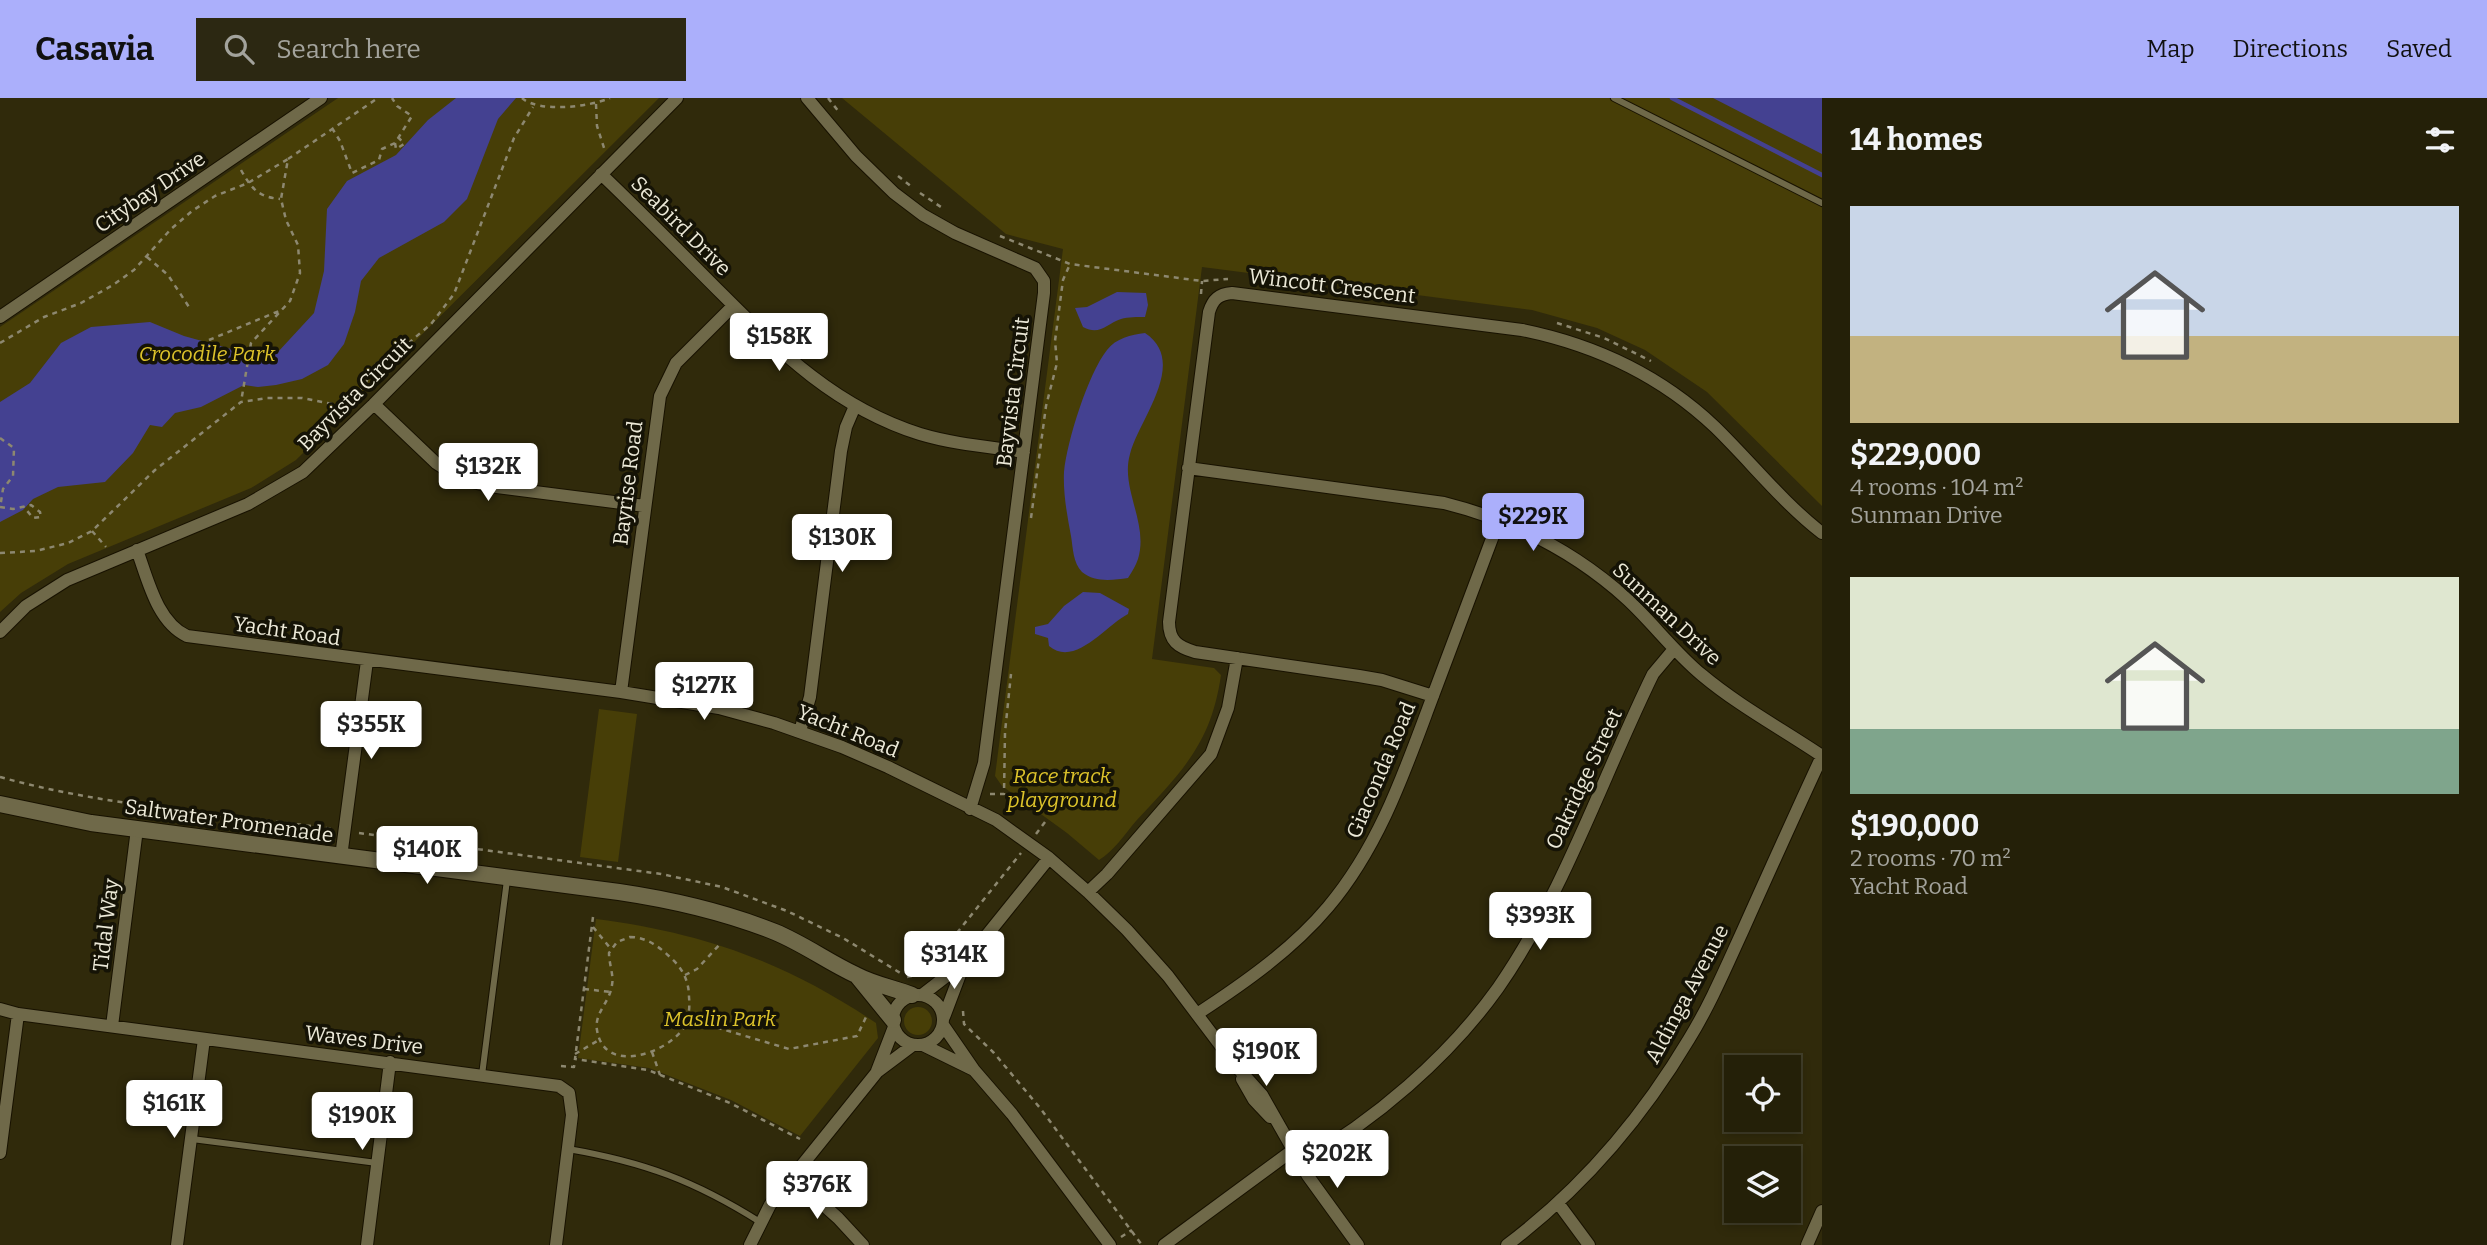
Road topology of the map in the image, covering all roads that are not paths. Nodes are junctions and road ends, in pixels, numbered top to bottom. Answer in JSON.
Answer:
{"nodes":[{"id":1,"x":321,"y":98,"type":"edge"},
{"id":2,"x":677,"y":98,"type":"edge"},
{"id":3,"x":807,"y":98,"type":"edge"},
{"id":4,"x":1614,"y":98,"type":"edge"},
{"id":5,"x":601,"y":174,"type":"junction"},
{"id":6,"x":1822,"y":203,"type":"edge"},
{"id":7,"x":733,"y":306,"type":"junction"},
{"id":8,"x":1,"y":314,"type":"edge"},
{"id":9,"x":374,"y":404,"type":"junction"},
{"id":10,"x":855,"y":406,"type":"junction"},
{"id":11,"x":1024,"y":452,"type":"junction"},
{"id":12,"x":1188,"y":468,"type":"junction"},
{"id":13,"x":645,"y":506,"type":"junction"},
{"id":14,"x":1499,"y":520,"type":"junction"},
{"id":15,"x":1822,"y":533,"type":"edge"},
{"id":16,"x":137,"y":550,"type":"junction"},
{"id":17,"x":0,"y":632,"type":"edge"},
{"id":18,"x":1674,"y":649,"type":"junction"},
{"id":19,"x":1237,"y":658,"type":"junction"},
{"id":20,"x":367,"y":660,"type":"junction"},
{"id":21,"x":621,"y":692,"type":"junction"},
{"id":22,"x":1433,"y":696,"type":"junction"},
{"id":23,"x":800,"y":731,"type":"junction"},
{"id":24,"x":1822,"y":756,"type":"edge"},
{"id":25,"x":0,"y":804,"type":"edge"},
{"id":26,"x":970,"y":808,"type":"junction"},
{"id":27,"x":137,"y":829,"type":"junction"},
{"id":28,"x":341,"y":857,"type":"junction"},
{"id":29,"x":1049,"y":858,"type":"junction"},
{"id":30,"x":507,"y":878,"type":"junction"},
{"id":31,"x":1088,"y":892,"type":"junction"},
{"id":32,"x":966,"y":961,"type":"junction"},
{"id":33,"x":856,"y":975,"type":"junction"},
{"id":34,"x":917,"y":995,"type":"junction"},
{"id":35,"x":0,"y":1009,"type":"edge"},
{"id":36,"x":18,"y":1014,"type":"junction"},
{"id":37,"x":1197,"y":1014,"type":"junction"},
{"id":38,"x":943,"y":1021,"type":"junction"},
{"id":39,"x":893,"y":1024,"type":"junction"},
{"id":40,"x":112,"y":1026,"type":"junction"},
{"id":41,"x":204,"y":1039,"type":"junction"},
{"id":42,"x":918,"y":1045,"type":"junction"},
{"id":43,"x":390,"y":1062,"type":"junction"},
{"id":44,"x":974,"y":1070,"type":"junction"},
{"id":45,"x":877,"y":1072,"type":"junction"},
{"id":46,"x":482,"y":1074,"type":"junction"},
{"id":47,"x":191,"y":1139,"type":"junction"},
{"id":48,"x":568,"y":1149,"type":"junction"},
{"id":49,"x":1293,"y":1150,"type":"junction"},
{"id":50,"x":0,"y":1153,"type":"edge"},
{"id":51,"x":377,"y":1163,"type":"junction"},
{"id":52,"x":1300,"y":1163,"type":"junction"},
{"id":53,"x":792,"y":1177,"type":"junction"},
{"id":54,"x":1558,"y":1203,"type":"junction"},
{"id":55,"x":1822,"y":1211,"type":"edge"},
{"id":56,"x":760,"y":1222,"type":"junction"},
{"id":57,"x":177,"y":1245,"type":"edge"},
{"id":58,"x":367,"y":1245,"type":"edge"},
{"id":59,"x":556,"y":1245,"type":"edge"},
{"id":60,"x":750,"y":1245,"type":"edge"},
{"id":61,"x":863,"y":1245,"type":"edge"},
{"id":62,"x":1110,"y":1245,"type":"edge"},
{"id":63,"x":1164,"y":1245,"type":"edge"},
{"id":64,"x":1358,"y":1245,"type":"edge"},
{"id":65,"x":1507,"y":1245,"type":"edge"},
{"id":66,"x":1589,"y":1245,"type":"edge"},
{"id":67,"x":1807,"y":1245,"type":"edge"}],
"edges":[{"from":1,"to":8,"type":"street","name":"Citybay Drive"},
{"from":2,"to":5,"type":"street","name":"Bayvista Circuit"},
{"from":3,"to":11,"type":"street","name":"Bayvista Circuit"},
{"from":4,"to":6,"type":"lane"},
{"from":5,"to":7,"type":"street","name":"Seabird Drive"},
{"from":5,"to":9,"type":"street","name":"Bayvista Circuit"},
{"from":7,"to":10,"type":"street","name":"Seabird Drive"},
{"from":7,"to":13,"type":"street","name":"Bayrise Road"},
{"from":9,"to":13,"type":"street"},
{"from":9,"to":16,"type":"street","name":"Bayvista Circuit"},
{"from":10,"to":11,"type":"street","name":"Seabird Drive"},
{"from":10,"to":23,"type":"street"},
{"from":11,"to":26,"type":"street","name":"Bayvista Circuit"},
{"from":12,"to":14,"type":"street","name":"Sunman Drive"},
{"from":12,"to":15,"type":"street","name":"Wincott Crescent"},
{"from":12,"to":19,"type":"street","name":"Wincott Crescent"},
{"from":13,"to":21,"type":"street","name":"Bayrise Road"},
{"from":14,"to":18,"type":"street","name":"Sunman Drive"},
{"from":14,"to":22,"type":"street","name":"Giaconda Road"},
{"from":16,"to":17,"type":"street","name":"Bayvista Circuit"},
{"from":16,"to":20,"type":"street","name":"Yacht Road"},
{"from":18,"to":24,"type":"street","name":"Sunman Drive"},
{"from":18,"to":52,"type":"street","name":"Oakridge Street"},
{"from":19,"to":22,"type":"street","name":"Wincott Crescent"},
{"from":19,"to":31,"type":"street"},
{"from":20,"to":21,"type":"street","name":"Yacht Road"},
{"from":20,"to":28,"type":"street"},
{"from":21,"to":23,"type":"street","name":"Yacht Road"},
{"from":22,"to":37,"type":"street","name":"Giaconda Road"},
{"from":23,"to":26,"type":"street","name":"Yacht Road"},
{"from":24,"to":54,"type":"street","name":"Aldinga Avenue"},
{"from":25,"to":27,"type":"street","name":"Saltwater Promenade"},
{"from":26,"to":29,"type":"street","name":"Yacht Road"},
{"from":27,"to":28,"type":"street","name":"Saltwater Promenade"},
{"from":27,"to":40,"type":"street","name":"Tidal Way"},
{"from":28,"to":30,"type":"street","name":"Saltwater Promenade"},
{"from":29,"to":31,"type":"street","name":"Yacht Road"},
{"from":29,"to":32,"type":"street"},
{"from":30,"to":33,"type":"street","name":"Saltwater Promenade"},
{"from":30,"to":46,"type":"lane"},
{"from":31,"to":37,"type":"street","name":"Yacht Road"},
{"from":32,"to":34,"type":"street"},
{"from":32,"to":38,"type":"street"},
{"from":33,"to":34,"type":"street","name":"Saltwater Promenade"},
{"from":33,"to":39,"type":"street","name":"Saltwater Promenade"},
{"from":34,"to":38,"type":"street"},
{"from":34,"to":39,"type":"street"},
{"from":35,"to":36,"type":"street","name":"Waves Drive"},
{"from":36,"to":40,"type":"street","name":"Waves Drive"},
{"from":36,"to":50,"type":"street"},
{"from":37,"to":49,"type":"street","name":"Yacht Road"},
{"from":38,"to":42,"type":"street"},
{"from":38,"to":44,"type":"street"},
{"from":39,"to":42,"type":"street"},
{"from":39,"to":45,"type":"street"},
{"from":40,"to":41,"type":"street","name":"Waves Drive"},
{"from":41,"to":43,"type":"street","name":"Waves Drive"},
{"from":41,"to":47,"type":"street"},
{"from":42,"to":44,"type":"street"},
{"from":42,"to":45,"type":"street"},
{"from":43,"to":46,"type":"street","name":"Waves Drive"},
{"from":43,"to":51,"type":"street"},
{"from":44,"to":62,"type":"street"},
{"from":45,"to":53,"type":"street"},
{"from":46,"to":48,"type":"street","name":"Waves Drive"},
{"from":47,"to":51,"type":"lane"},
{"from":47,"to":57,"type":"street"},
{"from":48,"to":56,"type":"lane"},
{"from":48,"to":59,"type":"street","name":"Waves Drive"},
{"from":49,"to":52,"type":"street","name":"Yacht Road"},
{"from":49,"to":63,"type":"street"},
{"from":51,"to":58,"type":"street"},
{"from":52,"to":64,"type":"street","name":"Yacht Road"},
{"from":53,"to":56,"type":"street"},
{"from":53,"to":61,"type":"street"},
{"from":54,"to":65,"type":"street","name":"Aldinga Avenue"},
{"from":54,"to":66,"type":"street"},
{"from":55,"to":67,"type":"street"},
{"from":56,"to":60,"type":"street"}]}
